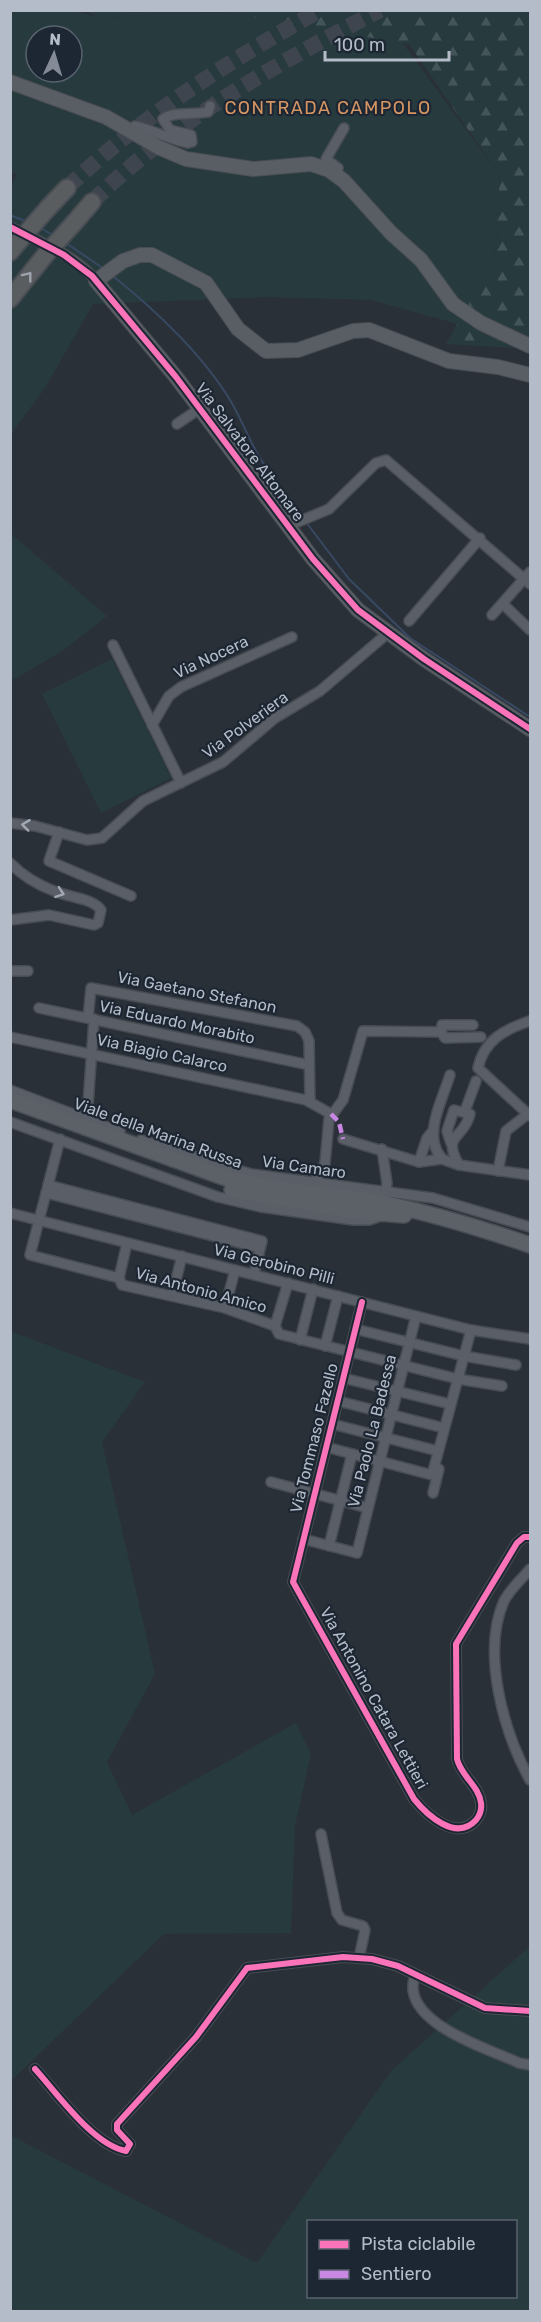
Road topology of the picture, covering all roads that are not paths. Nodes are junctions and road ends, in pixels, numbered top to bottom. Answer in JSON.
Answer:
{"nodes":[{"id":1,"x":10,"y":82,"type":"edge"},
{"id":2,"x":210,"y":106,"type":"dead end"},
{"id":3,"x":344,"y":128,"type":"dead end"},
{"id":4,"x":130,"y":130,"type":"junction"},
{"id":5,"x":335,"y":173,"type":"junction"},
{"id":6,"x":67,"y":188,"type":"tunnel mouth"},
{"id":7,"x":92,"y":202,"type":"tunnel mouth"},
{"id":8,"x":14,"y":240,"type":"edge"},
{"id":9,"x":105,"y":274,"type":"junction"},
{"id":10,"x":10,"y":299,"type":"edge"},
{"id":11,"x":531,"y":346,"type":"edge"},
{"id":12,"x":531,"y":375,"type":"edge"},
{"id":13,"x":200,"y":409,"type":"junction"},
{"id":14,"x":177,"y":424,"type":"dead end"},
{"id":15,"x":293,"y":524,"type":"junction"},
{"id":16,"x":480,"y":538,"type":"junction"},
{"id":17,"x":529,"y":578,"type":"edge"},
{"id":18,"x":503,"y":604,"type":"junction"},
{"id":19,"x":492,"y":615,"type":"dead end"},
{"id":20,"x":409,"y":621,"type":"dead end"},
{"id":21,"x":531,"y":630,"type":"edge"},
{"id":22,"x":388,"y":633,"type":"junction"},
{"id":23,"x":292,"y":637,"type":"dead end"},
{"id":24,"x":113,"y":645,"type":"dead end"},
{"id":25,"x":152,"y":725,"type":"junction"},
{"id":26,"x":531,"y":729,"type":"edge"},
{"id":27,"x":181,"y":783,"type":"junction"},
{"id":28,"x":10,"y":823,"type":"edge"},
{"id":29,"x":59,"y":832,"type":"junction"},
{"id":30,"x":10,"y":863,"type":"edge"},
{"id":31,"x":131,"y":896,"type":"dead end"},
{"id":32,"x":10,"y":920,"type":"edge"},
{"id":33,"x":10,"y":971,"type":"edge"},
{"id":34,"x":28,"y":971,"type":"dead end"},
{"id":35,"x":39,"y":1008,"type":"dead end"},
{"id":36,"x":91,"y":1019,"type":"junction"},
{"id":37,"x":531,"y":1021,"type":"edge"},
{"id":38,"x":473,"y":1025,"type":"dead end"},
{"id":39,"x":441,"y":1032,"type":"junction"},
{"id":40,"x":10,"y":1036,"type":"edge"},
{"id":41,"x":481,"y":1037,"type":"dead end"},
{"id":42,"x":92,"y":1052,"type":"junction"},
{"id":43,"x":309,"y":1065,"type":"junction"},
{"id":44,"x":450,"y":1075,"type":"dead end"},
{"id":45,"x":476,"y":1081,"type":"dead end"},
{"id":46,"x":10,"y":1090,"type":"edge"},
{"id":47,"x":309,"y":1099,"type":"junction"},
{"id":48,"x":10,"y":1100,"type":"edge"},
{"id":49,"x":10,"y":1110,"type":"edge"},
{"id":50,"x":331,"y":1114,"type":"junction"},
{"id":51,"x":529,"y":1115,"type":"edge"},
{"id":52,"x":87,"y":1119,"type":"junction"},
{"id":53,"x":10,"y":1122,"type":"edge"},
{"id":54,"x":432,"y":1132,"type":"junction"},
{"id":55,"x":60,"y":1139,"type":"junction"},
{"id":56,"x":343,"y":1139,"type":"dead end"},
{"id":57,"x":382,"y":1149,"type":"junction"},
{"id":58,"x":442,"y":1160,"type":"junction"},
{"id":59,"x":419,"y":1162,"type":"junction"},
{"id":60,"x":459,"y":1166,"type":"junction"},
{"id":61,"x":498,"y":1171,"type":"junction"},
{"id":62,"x":531,"y":1175,"type":"edge"},
{"id":63,"x":314,"y":1184,"type":"junction"},
{"id":64,"x":47,"y":1189,"type":"junction"},
{"id":65,"x":384,"y":1204,"type":"junction"},
{"id":66,"x":10,"y":1213,"type":"edge"},
{"id":67,"x":39,"y":1221,"type":"junction"},
{"id":68,"x":531,"y":1227,"type":"edge"},
{"id":69,"x":127,"y":1243,"type":"junction"},
{"id":70,"x":531,"y":1245,"type":"edge"},
{"id":71,"x":182,"y":1256,"type":"junction"},
{"id":72,"x":235,"y":1269,"type":"junction"},
{"id":73,"x":254,"y":1274,"type":"junction"},
{"id":74,"x":119,"y":1278,"type":"junction"},
{"id":75,"x":288,"y":1283,"type":"junction"},
{"id":76,"x":314,"y":1289,"type":"junction"},
{"id":77,"x":172,"y":1296,"type":"junction"},
{"id":78,"x":338,"y":1296,"type":"junction"},
{"id":79,"x":362,"y":1302,"type":"junction"},
{"id":80,"x":225,"y":1308,"type":"junction"},
{"id":81,"x":416,"y":1316,"type":"junction"},
{"id":82,"x":275,"y":1326,"type":"junction"},
{"id":83,"x":355,"y":1329,"type":"junction"},
{"id":84,"x":471,"y":1330,"type":"junction"},
{"id":85,"x":531,"y":1339,"type":"edge"},
{"id":86,"x":300,"y":1340,"type":"junction"},
{"id":87,"x":410,"y":1342,"type":"junction"},
{"id":88,"x":325,"y":1346,"type":"junction"},
{"id":89,"x":350,"y":1352,"type":"junction"},
{"id":90,"x":464,"y":1356,"type":"junction"},
{"id":91,"x":516,"y":1365,"type":"dead end"},
{"id":92,"x":404,"y":1366,"type":"junction"},
{"id":93,"x":343,"y":1378,"type":"junction"},
{"id":94,"x":458,"y":1380,"type":"junction"},
{"id":95,"x":502,"y":1386,"type":"dead end"},
{"id":96,"x":397,"y":1391,"type":"junction"},
{"id":97,"x":338,"y":1401,"type":"junction"},
{"id":98,"x":450,"y":1404,"type":"junction"},
{"id":99,"x":392,"y":1414,"type":"junction"},
{"id":100,"x":332,"y":1425,"type":"junction"},
{"id":101,"x":444,"y":1428,"type":"junction"},
{"id":102,"x":386,"y":1438,"type":"junction"},
{"id":103,"x":326,"y":1448,"type":"junction"},
{"id":104,"x":438,"y":1452,"type":"junction"},
{"id":105,"x":352,"y":1454,"type":"junction"},
{"id":106,"x":380,"y":1461,"type":"junction"},
{"id":107,"x":271,"y":1482,"type":"dead end"},
{"id":108,"x":315,"y":1493,"type":"junction"},
{"id":109,"x":433,"y":1494,"type":"dead end"},
{"id":110,"x":340,"y":1500,"type":"junction"},
{"id":111,"x":368,"y":1508,"type":"junction"},
{"id":112,"x":531,"y":1537,"type":"edge"},
{"id":113,"x":303,"y":1539,"type":"junction"},
{"id":114,"x":329,"y":1546,"type":"junction"},
{"id":115,"x":531,"y":1569,"type":"edge"},
{"id":116,"x":293,"y":1582,"type":"joint"},
{"id":117,"x":531,"y":1780,"type":"edge"},
{"id":118,"x":321,"y":1834,"type":"dead end"},
{"id":119,"x":359,"y":1958,"type":"junction"},
{"id":120,"x":415,"y":1975,"type":"junction"},
{"id":121,"x":531,"y":2011,"type":"edge"},
{"id":122,"x":531,"y":2066,"type":"edge"},
{"id":123,"x":35,"y":2068,"type":"dead end"}],
"edges":[{"from":1,"to":4,"type":"street"},
{"from":2,"to":4,"type":"street"},
{"from":3,"to":5,"type":"street"},
{"from":4,"to":5,"type":"street"},
{"from":5,"to":11,"type":"street"},
{"from":6,"to":8,"type":"highway","bridge":true},
{"from":10,"to":7,"type":"highway","one_way":true,"bridge":true},
{"from":8,"to":9,"type":"street"},
{"from":9,"to":12,"type":"street"},
{"from":9,"to":13,"type":"street","name":"Via Salvatore Altomare"},
{"from":13,"to":14,"type":"street"},
{"from":13,"to":15,"type":"street","name":"Via Salvatore Altomare"},
{"from":15,"to":16,"type":"street"},
{"from":15,"to":22,"type":"street","name":"Via Salvatore Altomare"},
{"from":16,"to":17,"type":"street"},
{"from":16,"to":20,"type":"street"},
{"from":17,"to":18,"type":"street"},
{"from":18,"to":19,"type":"street"},
{"from":18,"to":21,"type":"street"},
{"from":22,"to":26,"type":"street","name":"Via Salvatore Altomare"},
{"from":22,"to":27,"type":"street","name":"Via Polveriera"},
{"from":23,"to":25,"type":"street","name":"Via Nocera"},
{"from":24,"to":25,"type":"street"},
{"from":25,"to":27,"type":"street"},
{"from":27,"to":29,"type":"street","name":"Via Polveriera"},
{"from":29,"to":28,"type":"street","name":"Via Polveriera","one_way":true},
{"from":29,"to":31,"type":"street"},
{"from":30,"to":32,"type":"street","one_way":true},
{"from":33,"to":34,"type":"street"},
{"from":35,"to":36,"type":"street","name":"Via Eduardo Morabito"},
{"from":36,"to":42,"type":"street"},
{"from":36,"to":43,"type":"street","name":"Via Eduardo Morabito"},
{"from":36,"to":43,"type":"street","name":"Via Gaetano Stefanon"},
{"from":37,"to":51,"type":"street"},
{"from":38,"to":39,"type":"street"},
{"from":39,"to":41,"type":"street"},
{"from":39,"to":50,"type":"street"},
{"from":40,"to":42,"type":"street","name":"Via Biagio Calarco"},
{"from":42,"to":47,"type":"street","name":"Via Biagio Calarco"},
{"from":42,"to":52,"type":"street"},
{"from":43,"to":47,"type":"street"},
{"from":44,"to":54,"type":"street"},
{"from":45,"to":60,"type":"street"},
{"from":46,"to":52,"type":"street","name":"Via Camaro"},
{"from":47,"to":50,"type":"street","name":"Via Biagio Calarco"},
{"from":48,"to":65,"type":"main road","name":"Viale della Marina Russa"},
{"from":49,"to":65,"type":"main road","name":"Viale della Marina Russa"},
{"from":50,"to":63,"type":"street"},
{"from":51,"to":61,"type":"street"},
{"from":52,"to":63,"type":"street","name":"Via Camaro"},
{"from":53,"to":55,"type":"street"},
{"from":54,"to":58,"type":"street"},
{"from":54,"to":59,"type":"street"},
{"from":55,"to":64,"type":"street"},
{"from":55,"to":65,"type":"street"},
{"from":56,"to":57,"type":"street"},
{"from":57,"to":59,"type":"street"},
{"from":57,"to":65,"type":"street"},
{"from":58,"to":59,"type":"street"},
{"from":58,"to":60,"type":"street"},
{"from":60,"to":61,"type":"street"},
{"from":61,"to":62,"type":"street"},
{"from":63,"to":65,"type":"street","name":"Via Camaro"},
{"from":64,"to":67,"type":"street"},
{"from":64,"to":73,"type":"street"},
{"from":65,"to":68,"type":"street","name":"Via Camaro"},
{"from":65,"to":70,"type":"main road","name":"Viale della Marina Russa"},
{"from":66,"to":67,"type":"street","name":"Via Gerobino Pilli"},
{"from":67,"to":69,"type":"street","name":"Via Gerobino Pilli"},
{"from":67,"to":74,"type":"street","name":"Via Antonio Amico"},
{"from":69,"to":71,"type":"street","name":"Via Gerobino Pilli"},
{"from":69,"to":74,"type":"street"},
{"from":71,"to":72,"type":"street","name":"Via Gerobino Pilli"},
{"from":71,"to":77,"type":"street"},
{"from":72,"to":73,"type":"street","name":"Via Gerobino Pilli"},
{"from":72,"to":80,"type":"street"},
{"from":73,"to":75,"type":"street","name":"Via Gerobino Pilli"},
{"from":74,"to":77,"type":"street","name":"Via Antonio Amico"},
{"from":75,"to":76,"type":"street","name":"Via Gerobino Pilli"},
{"from":75,"to":82,"type":"street"},
{"from":76,"to":78,"type":"street","name":"Via Gerobino Pilli"},
{"from":76,"to":86,"type":"street"},
{"from":77,"to":80,"type":"street","name":"Via Antonio Amico"},
{"from":78,"to":79,"type":"street","name":"Via Gerobino Pilli"},
{"from":78,"to":88,"type":"street"},
{"from":79,"to":81,"type":"street","name":"Via Gerobino Pilli"},
{"from":79,"to":83,"type":"street","name":"Via Tommaso Fazello"},
{"from":80,"to":82,"type":"street","name":"Via Antonio Amico"},
{"from":81,"to":84,"type":"street","name":"Via Gerobino Pilli"},
{"from":81,"to":87,"type":"street","name":"Via Paolo La Badessa"},
{"from":82,"to":86,"type":"street","name":"Via Antonio Amico"},
{"from":83,"to":87,"type":"street"},
{"from":83,"to":89,"type":"street","name":"Via Tommaso Fazello"},
{"from":84,"to":85,"type":"street","name":"Via Gerobino Pilli"},
{"from":84,"to":90,"type":"street"},
{"from":86,"to":88,"type":"street","name":"Via Antonio Amico"},
{"from":87,"to":90,"type":"street"},
{"from":87,"to":92,"type":"street","name":"Via Paolo La Badessa"},
{"from":88,"to":89,"type":"street","name":"Via Antonio Amico"},
{"from":89,"to":92,"type":"street","name":"Via Antonio Amico"},
{"from":89,"to":93,"type":"street","name":"Via Tommaso Fazello"},
{"from":90,"to":91,"type":"street"},
{"from":90,"to":94,"type":"street"},
{"from":92,"to":94,"type":"street","name":"Via Antonio Amico"},
{"from":92,"to":96,"type":"street","name":"Via Paolo La Badessa"},
{"from":93,"to":96,"type":"street"},
{"from":93,"to":97,"type":"street","name":"Via Tommaso Fazello"},
{"from":94,"to":95,"type":"street","name":"Via Antonio Amico"},
{"from":94,"to":98,"type":"street"},
{"from":94,"to":109,"type":"street"},
{"from":96,"to":98,"type":"street"},
{"from":96,"to":99,"type":"street","name":"Via Paolo La Badessa"},
{"from":97,"to":99,"type":"street"},
{"from":97,"to":100,"type":"street","name":"Via Tommaso Fazello"},
{"from":98,"to":101,"type":"street"},
{"from":99,"to":101,"type":"street"},
{"from":99,"to":102,"type":"street","name":"Via Paolo La Badessa"},
{"from":100,"to":102,"type":"street"},
{"from":100,"to":103,"type":"street","name":"Via Tommaso Fazello"},
{"from":101,"to":104,"type":"street"},
{"from":102,"to":104,"type":"street"},
{"from":102,"to":106,"type":"street","name":"Via Paolo La Badessa"},
{"from":103,"to":105,"type":"street"},
{"from":103,"to":108,"type":"street","name":"Via Tommaso Fazello"},
{"from":104,"to":106,"type":"street"},
{"from":105,"to":106,"type":"street"},
{"from":105,"to":110,"type":"street"},
{"from":106,"to":111,"type":"street","name":"Via Paolo La Badessa"},
{"from":107,"to":108,"type":"street"},
{"from":108,"to":110,"type":"street"},
{"from":108,"to":113,"type":"street","name":"Via Tommaso Fazello"},
{"from":110,"to":111,"type":"street"},
{"from":110,"to":114,"type":"street"},
{"from":111,"to":114,"type":"street","name":"Via Paolo La Badessa"},
{"from":112,"to":116,"type":"street","name":"Via Antonino Catara Lettieri"},
{"from":113,"to":114,"type":"street"},
{"from":113,"to":116,"type":"street","name":"Via Tommaso Fazello"},
{"from":115,"to":117,"type":"street"},
{"from":118,"to":119,"type":"street"},
{"from":119,"to":120,"type":"street"},
{"from":119,"to":123,"type":"street"},
{"from":120,"to":121,"type":"street"},
{"from":120,"to":122,"type":"street"}]}
